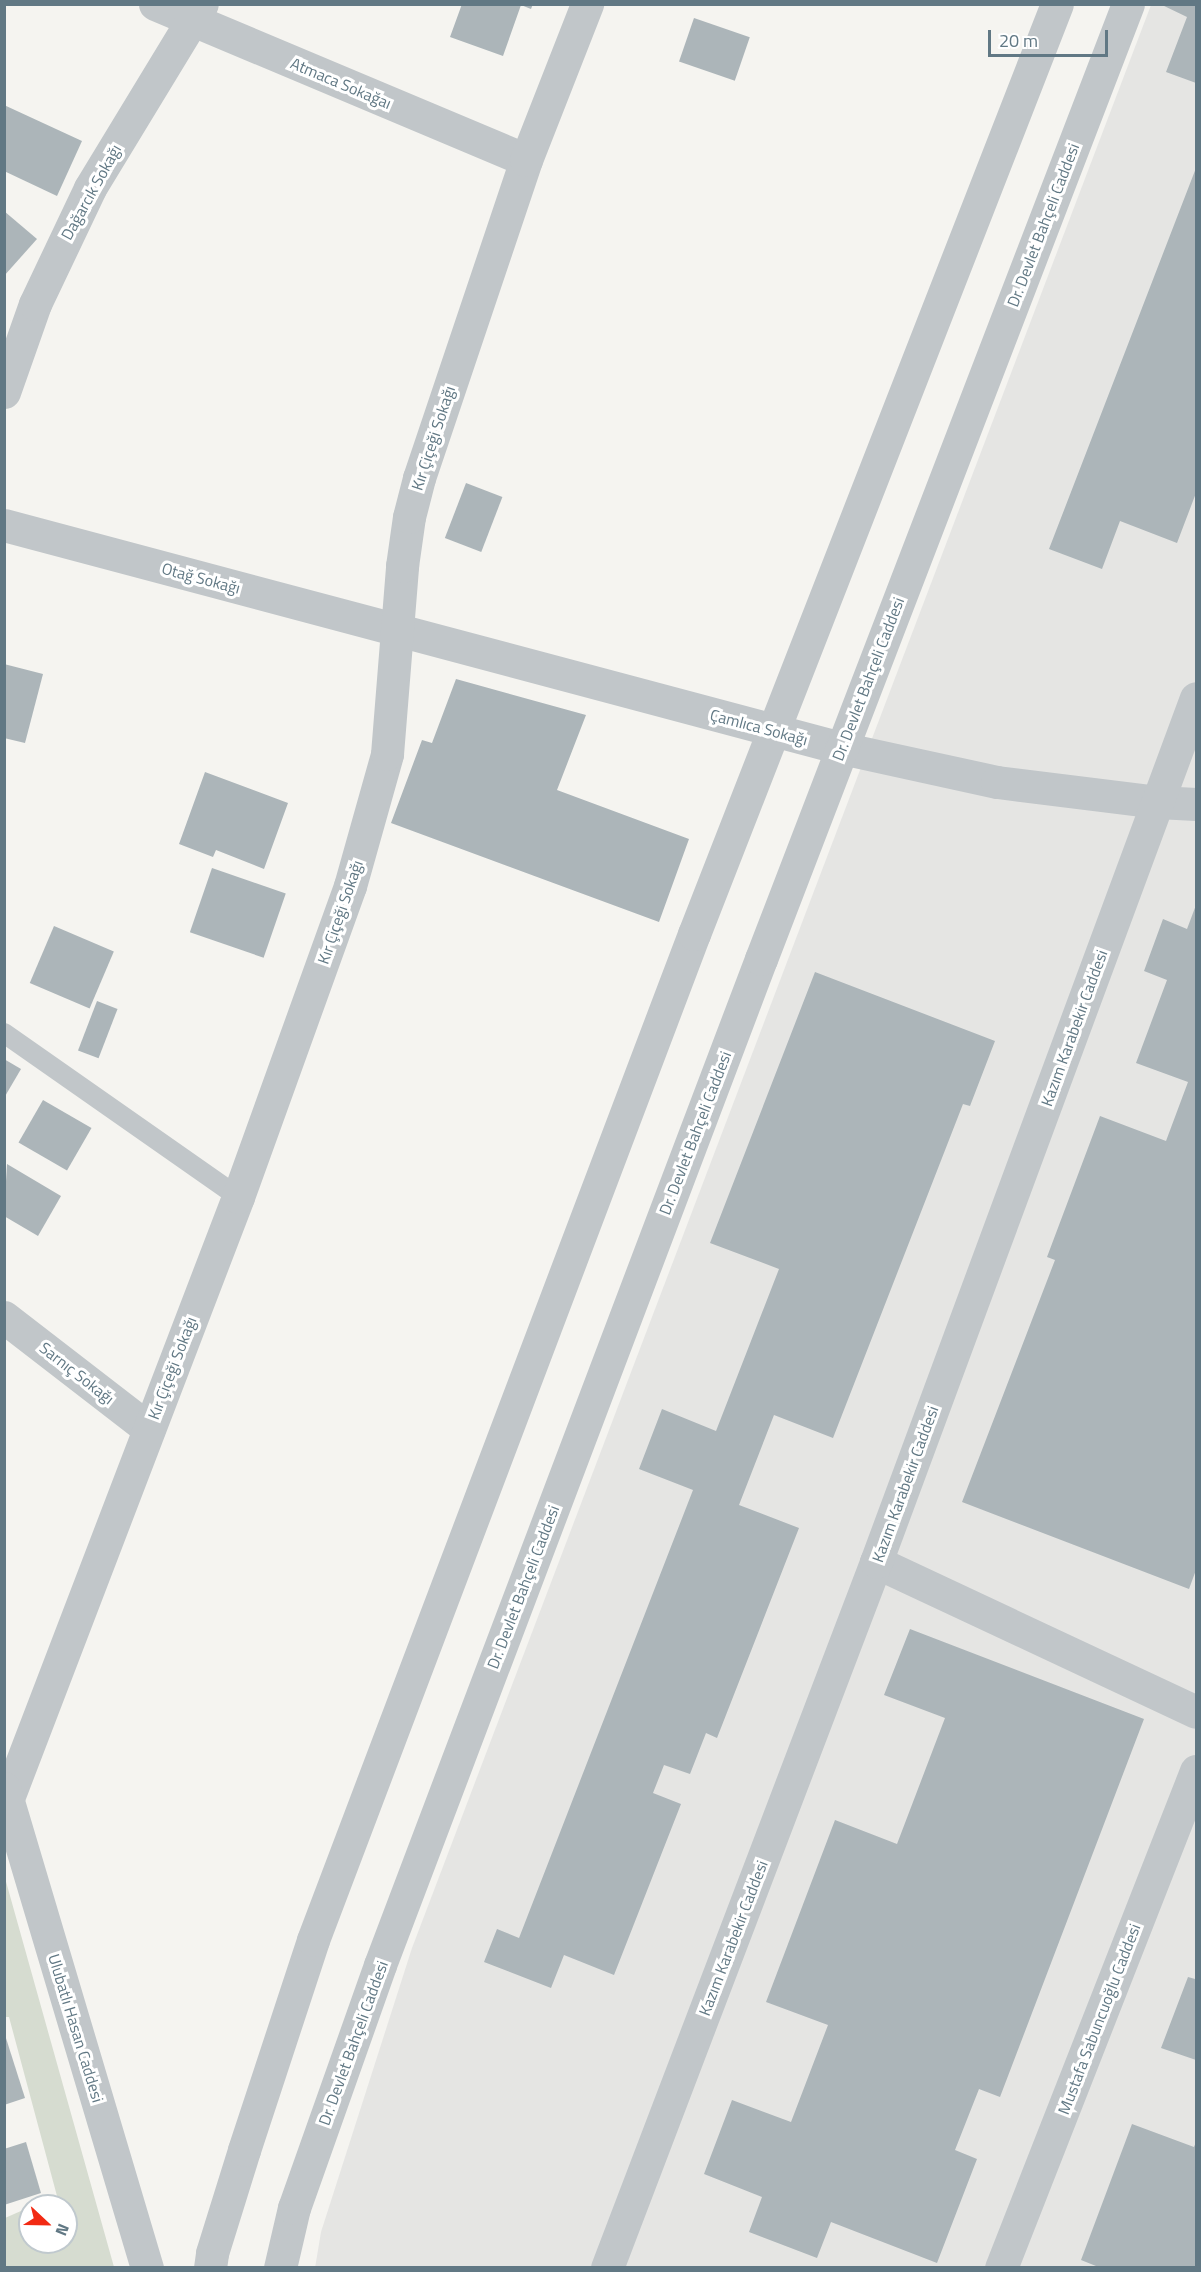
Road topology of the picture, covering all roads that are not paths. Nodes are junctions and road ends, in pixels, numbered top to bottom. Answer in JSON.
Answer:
{"nodes":[{"id":1,"x":156,"y":4,"type":"edge"},
{"id":2,"x":587,"y":4,"type":"edge"},
{"id":3,"x":1057,"y":4,"type":"edge"},
{"id":4,"x":1128,"y":4,"type":"edge"},
{"id":5,"x":197,"y":13,"type":"edge"},
{"id":6,"x":526,"y":160,"type":"junction"},
{"id":7,"x":4,"y":392,"type":"edge"},
{"id":8,"x":4,"y":525,"type":"edge"},
{"id":9,"x":398,"y":631,"type":"junction"},
{"id":10,"x":1197,"y":698,"type":"edge"},
{"id":11,"x":772,"y":730,"type":"junction"},
{"id":12,"x":841,"y":748,"type":"junction"},
{"id":13,"x":1157,"y":802,"type":"junction"},
{"id":14,"x":1197,"y":804,"type":"edge"},
{"id":15,"x":4,"y":1033,"type":"edge"},
{"id":16,"x":238,"y":1197,"type":"junction"},
{"id":17,"x":4,"y":1317,"type":"edge"},
{"id":18,"x":149,"y":1429,"type":"junction"},
{"id":19,"x":876,"y":1562,"type":"junction"},
{"id":20,"x":1197,"y":1712,"type":"edge"},
{"id":21,"x":1197,"y":1771,"type":"edge"},
{"id":22,"x":6,"y":1793,"type":"edge"},
{"id":23,"x":147,"y":2268,"type":"edge"},
{"id":24,"x":210,"y":2268,"type":"edge"},
{"id":25,"x":280,"y":2268,"type":"edge"},
{"id":26,"x":607,"y":2268,"type":"edge"},
{"id":27,"x":1002,"y":2268,"type":"edge"}],
"edges":[{"from":1,"to":5,"type":"street","name":"Atmaca Sokağaı"},
{"from":2,"to":6,"type":"street","name":"Kır Çiçeği Sokağı"},
{"from":3,"to":11,"type":"street"},
{"from":4,"to":12,"type":"street","name":"Dr. Devlet Bahçeli Caddesi"},
{"from":5,"to":6,"type":"street","name":"Atmaca Sokağaı"},
{"from":5,"to":7,"type":"street","name":"Dağarcık Sokağı"},
{"from":6,"to":9,"type":"street","name":"Kır Çiçeği Sokağı"},
{"from":8,"to":9,"type":"street","name":"Otağ Sokağı"},
{"from":9,"to":11,"type":"street","name":"Çamlıca Sokağı"},
{"from":9,"to":16,"type":"street","name":"Kır Çiçeği Sokağı"},
{"from":10,"to":13,"type":"street","name":"Kazım Karabekir Caddesi"},
{"from":11,"to":12,"type":"street","name":"Çamlıca Sokağı"},
{"from":11,"to":24,"type":"street"},
{"from":12,"to":13,"type":"street","name":"Çamlıca Sokağı"},
{"from":12,"to":25,"type":"street","name":"Dr. Devlet Bahçeli Caddesi"},
{"from":13,"to":14,"type":"street","name":"Çamlıca Sokağı"},
{"from":13,"to":19,"type":"street","name":"Kazım Karabekir Caddesi"},
{"from":15,"to":16,"type":"lane"},
{"from":16,"to":18,"type":"street","name":"Kır Çiçeği Sokağı"},
{"from":17,"to":18,"type":"street","name":"Sarnıç Sokağı"},
{"from":18,"to":22,"type":"street","name":"Kır Çiçeği Sokağı"},
{"from":19,"to":20,"type":"street"},
{"from":19,"to":26,"type":"street","name":"Kazım Karabekir Caddesi"},
{"from":21,"to":27,"type":"street","name":"Mustafa Sabuncuoğlu Caddesi"},
{"from":22,"to":23,"type":"street","name":"Ulubatlı Hasan Caddesi"}]}
